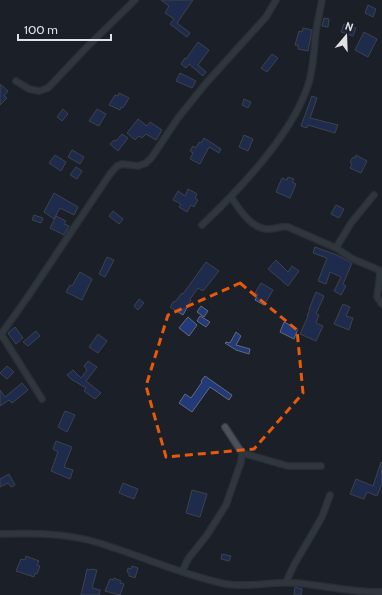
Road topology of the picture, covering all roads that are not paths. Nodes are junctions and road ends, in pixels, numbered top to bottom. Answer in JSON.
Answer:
{"nodes":[{"id":1,"x":135,"y":0,"type":"edge"},
{"id":2,"x":276,"y":0,"type":"edge"},
{"id":3,"x":322,"y":0,"type":"edge"},
{"id":4,"x":16,"y":81,"type":"dead end"},
{"id":5,"x":374,"y":196,"type":"dead end"},
{"id":6,"x":231,"y":197,"type":"junction"},
{"id":7,"x":202,"y":225,"type":"dead end"},
{"id":8,"x":336,"y":248,"type":"junction"},
{"id":9,"x":382,"y":304,"type":"edge"},
{"id":10,"x":1,"y":335,"type":"edge"},
{"id":11,"x":42,"y":399,"type":"dead end"},
{"id":12,"x":225,"y":427,"type":"dead end"},
{"id":13,"x":242,"y":453,"type":"junction"},
{"id":14,"x":321,"y":466,"type":"dead end"},
{"id":15,"x":330,"y":495,"type":"dead end"},
{"id":16,"x":0,"y":534,"type":"edge"},
{"id":17,"x":182,"y":572,"type":"junction"},
{"id":18,"x":286,"y":582,"type":"junction"},
{"id":19,"x":382,"y":592,"type":"edge"}],
"edges":[{"from":1,"to":4,"type":"street"},
{"from":2,"to":10,"type":"street"},
{"from":3,"to":6,"type":"street"},
{"from":5,"to":8,"type":"street"},
{"from":6,"to":7,"type":"street"},
{"from":6,"to":8,"type":"street"},
{"from":8,"to":9,"type":"street"},
{"from":10,"to":11,"type":"street"},
{"from":12,"to":13,"type":"street"},
{"from":13,"to":14,"type":"street"},
{"from":13,"to":17,"type":"street"},
{"from":15,"to":18,"type":"street"},
{"from":16,"to":17,"type":"street"},
{"from":17,"to":18,"type":"street"},
{"from":18,"to":19,"type":"street"}]}
